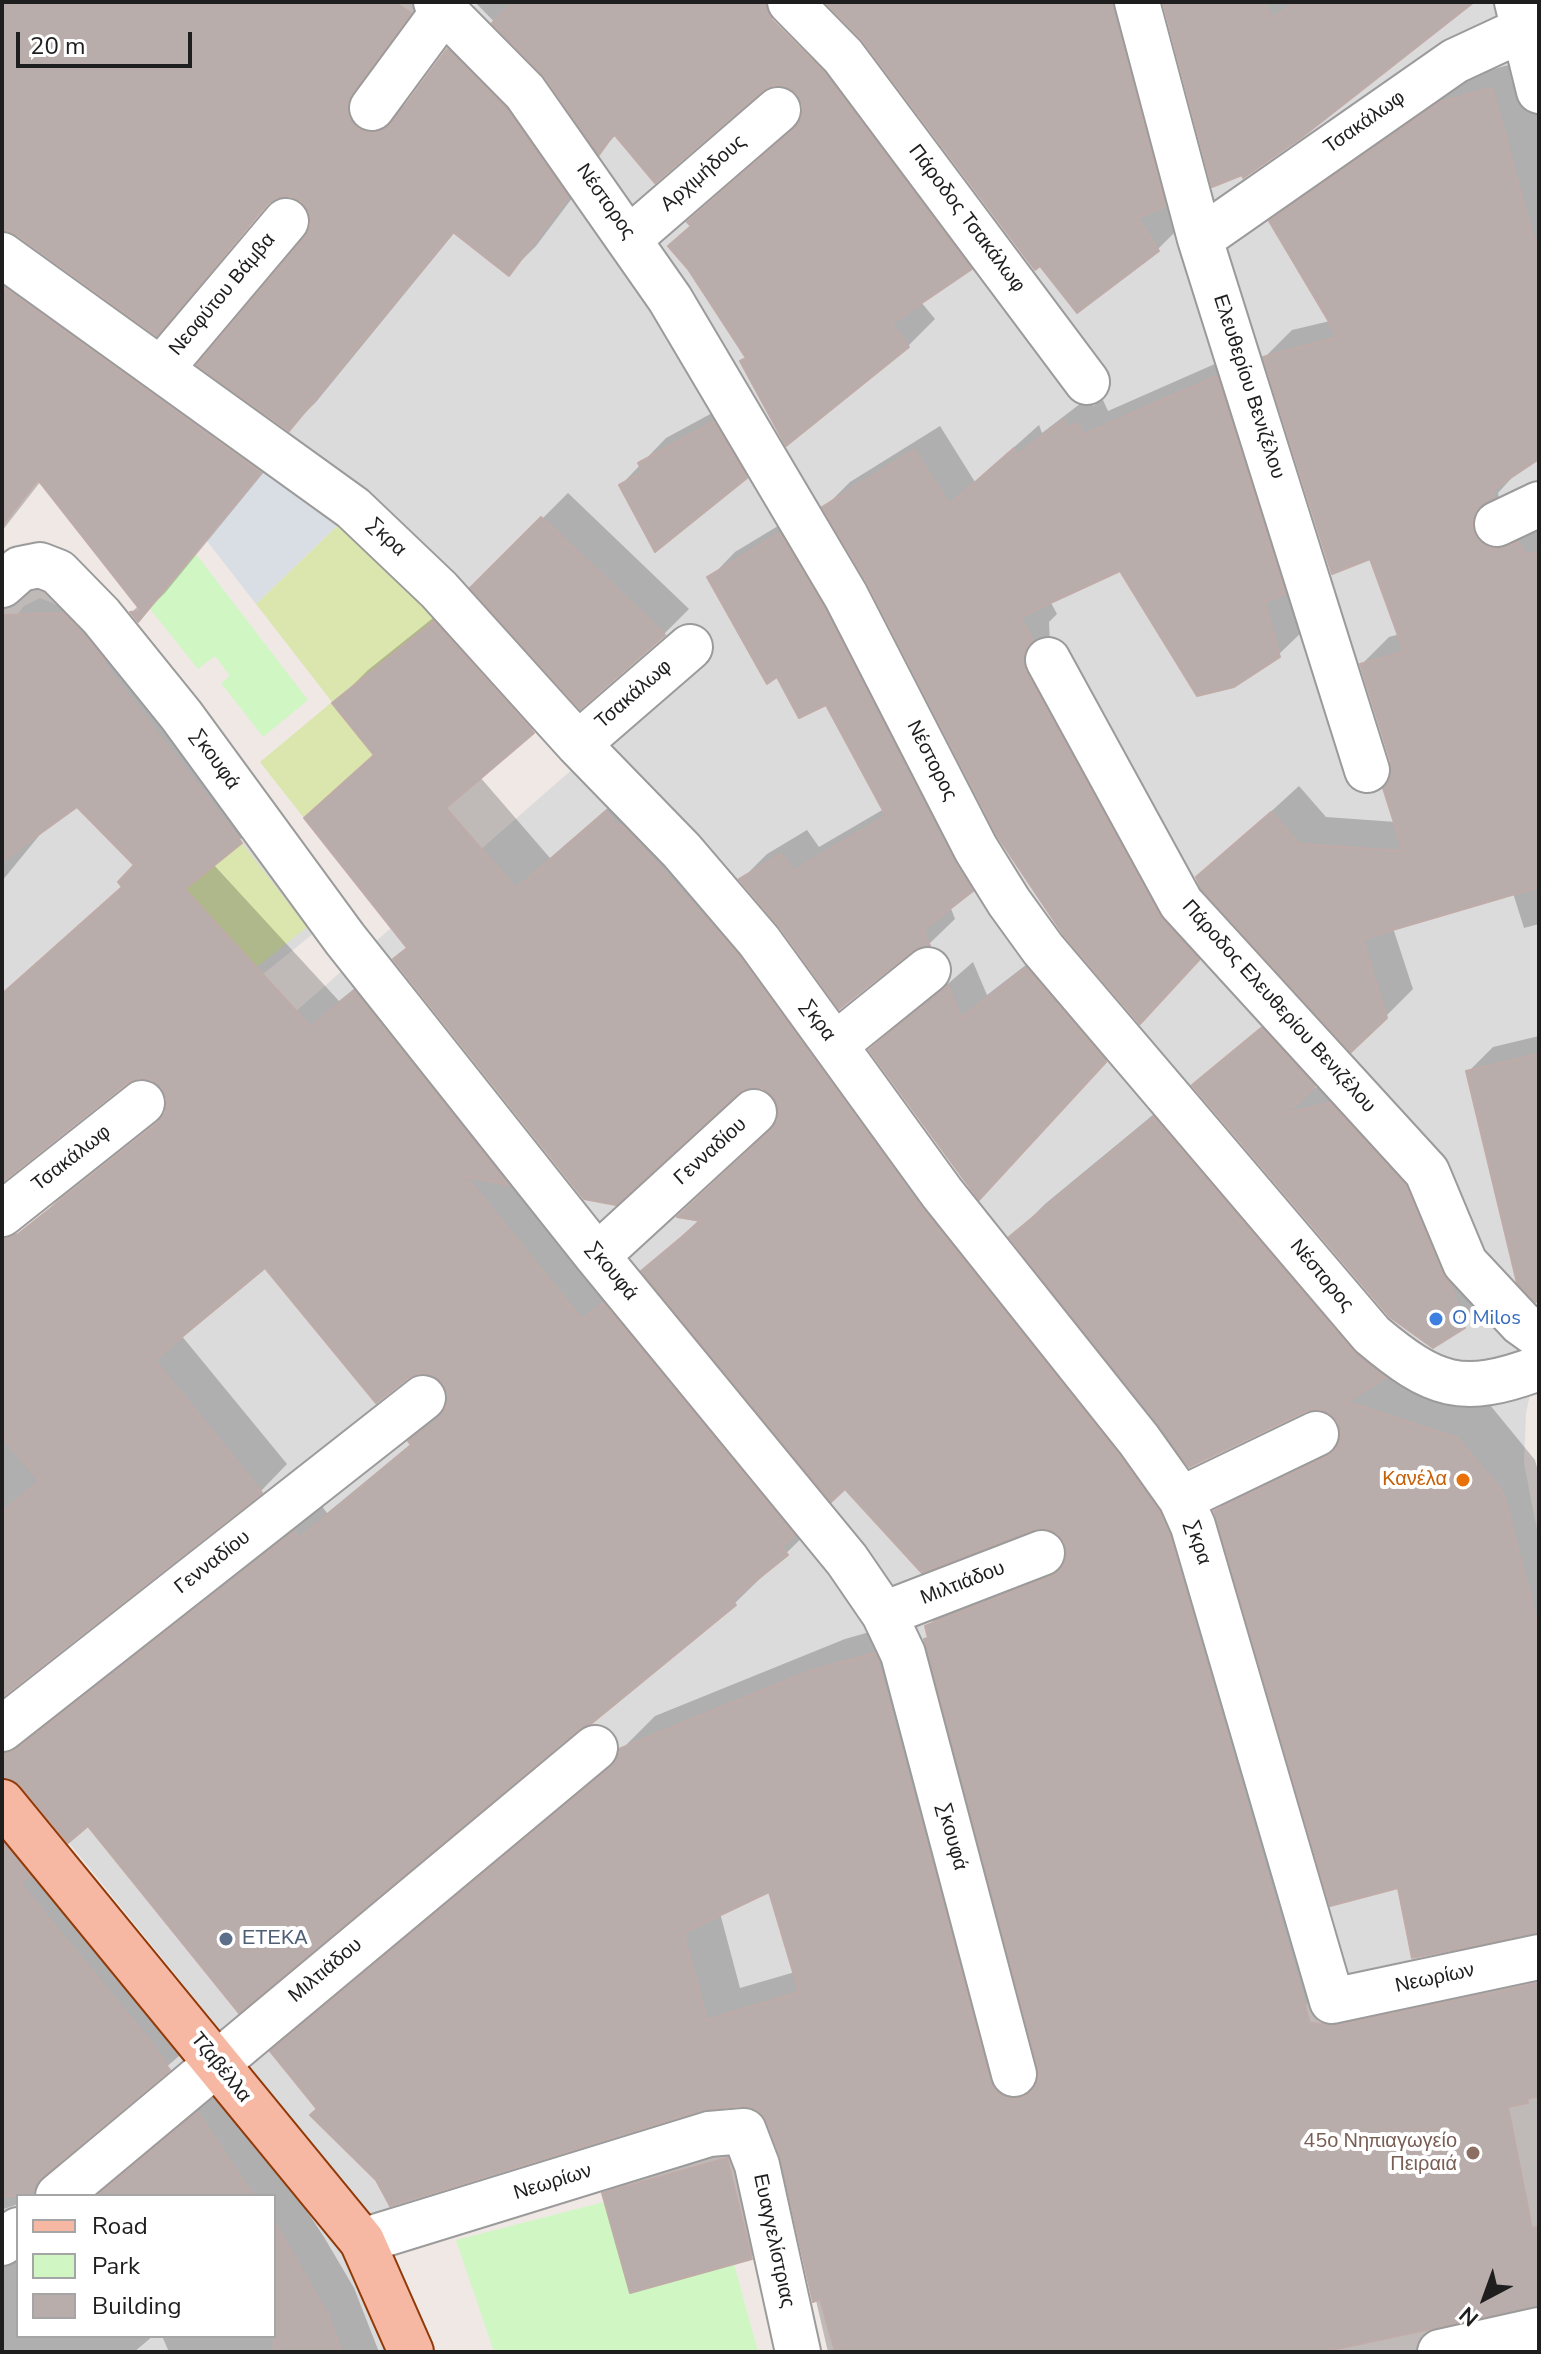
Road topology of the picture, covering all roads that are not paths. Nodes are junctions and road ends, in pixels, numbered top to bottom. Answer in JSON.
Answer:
{"nodes":[{"id":1,"x":790,"y":2,"type":"edge"},
{"id":2,"x":1137,"y":2,"type":"edge"},
{"id":3,"x":440,"y":5,"type":"edge"},
{"id":4,"x":1527,"y":17,"type":"edge"},
{"id":5,"x":1539,"y":91,"type":"edge"},
{"id":6,"x":372,"y":108,"type":"dead end"},
{"id":7,"x":778,"y":110,"type":"dead end"},
{"id":8,"x":286,"y":221,"type":"dead end"},
{"id":9,"x":630,"y":238,"type":"junction"},
{"id":10,"x":1200,"y":239,"type":"junction"},
{"id":11,"x":2,"y":255,"type":"edge"},
{"id":12,"x":161,"y":369,"type":"junction"},
{"id":13,"x":1087,"y":382,"type":"dead end"},
{"id":14,"x":1539,"y":504,"type":"edge"},
{"id":15,"x":1497,"y":524,"type":"dead end"},
{"id":16,"x":18,"y":575,"type":"edge"},
{"id":17,"x":690,"y":647,"type":"dead end"},
{"id":18,"x":1048,"y":660,"type":"dead end"},
{"id":19,"x":578,"y":744,"type":"junction"},
{"id":20,"x":1367,"y":770,"type":"dead end"},
{"id":21,"x":928,"y":970,"type":"dead end"},
{"id":22,"x":835,"y":1045,"type":"junction"},
{"id":23,"x":142,"y":1103,"type":"dead end"},
{"id":24,"x":754,"y":1112,"type":"dead end"},
{"id":25,"x":2,"y":1214,"type":"edge"},
{"id":26,"x":597,"y":1256,"type":"junction"},
{"id":27,"x":1539,"y":1336,"type":"edge"},
{"id":28,"x":1539,"y":1368,"type":"edge"},
{"id":29,"x":423,"y":1398,"type":"dead end"},
{"id":30,"x":1316,"y":1434,"type":"dead end"},
{"id":31,"x":1181,"y":1499,"type":"junction"},
{"id":32,"x":1042,"y":1553,"type":"dead end"},
{"id":33,"x":884,"y":1614,"type":"junction"},
{"id":34,"x":2,"y":1729,"type":"edge"},
{"id":35,"x":595,"y":1748,"type":"dead end"},
{"id":36,"x":2,"y":1802,"type":"edge"},
{"id":37,"x":1539,"y":1957,"type":"edge"},
{"id":38,"x":1332,"y":2001,"type":"joint"},
{"id":39,"x":216,"y":2063,"type":"junction"},
{"id":40,"x":1014,"y":2074,"type":"dead end"},
{"id":41,"x":744,"y":2131,"type":"joint"},
{"id":42,"x":60,"y":2194,"type":"edge"},
{"id":43,"x":362,"y":2241,"type":"junction"},
{"id":44,"x":1539,"y":2330,"type":"edge"},
{"id":45,"x":411,"y":2352,"type":"edge"},
{"id":46,"x":798,"y":2352,"type":"edge"},
{"id":47,"x":1440,"y":2352,"type":"edge"}],
"edges":[{"from":1,"to":13,"type":"street","name":"Πάροδος Τσακάλωφ"},
{"from":2,"to":10,"type":"street","name":"Ελευθερίου Βενιζέλου"},
{"from":3,"to":6,"type":"street"},
{"from":3,"to":9,"type":"street","name":"Νέστορος"},
{"from":4,"to":5,"type":"street"},
{"from":4,"to":10,"type":"street","name":"Τσακάλωφ"},
{"from":7,"to":9,"type":"street","name":"Αρχιμήδους"},
{"from":8,"to":12,"type":"street","name":"Νεοφύτου Βάμβα"},
{"from":9,"to":28,"type":"street","name":"Νέστορος"},
{"from":10,"to":20,"type":"street","name":"Ελευθερίου Βενιζέλου"},
{"from":11,"to":12,"type":"street","name":"Σκρα"},
{"from":12,"to":19,"type":"street","name":"Σκρα"},
{"from":14,"to":15,"type":"street"},
{"from":16,"to":26,"type":"street","name":"Σκουφά"},
{"from":17,"to":19,"type":"street","name":"Τσακάλωφ"},
{"from":18,"to":27,"type":"street","name":"Πάροδος Ελευθερίου Βενιζέλου"},
{"from":19,"to":22,"type":"street","name":"Σκρα"},
{"from":21,"to":22,"type":"street"},
{"from":22,"to":31,"type":"street","name":"Σκρα"},
{"from":23,"to":25,"type":"street","name":"Τσακάλωφ"},
{"from":24,"to":26,"type":"street","name":"Γενναδίου"},
{"from":26,"to":33,"type":"street","name":"Σκουφά"},
{"from":29,"to":34,"type":"street","name":"Γενναδίου"},
{"from":30,"to":31,"type":"street"},
{"from":31,"to":38,"type":"street","name":"Σκρα"},
{"from":32,"to":33,"type":"street","name":"Μιλτιάδου"},
{"from":33,"to":40,"type":"street","name":"Σκουφά"},
{"from":35,"to":39,"type":"street","name":"Μιλτιάδου"},
{"from":36,"to":39,"type":"main road","name":"Τζαβέλλα"},
{"from":37,"to":38,"type":"street","name":"Νεωρίων"},
{"from":39,"to":42,"type":"street","name":"Μιλτιάδου"},
{"from":39,"to":43,"type":"main road","name":"Τζαβέλλα"},
{"from":41,"to":43,"type":"street","name":"Νεωρίων"},
{"from":41,"to":46,"type":"street","name":"Ευαγγελίστριας"},
{"from":43,"to":45,"type":"main road","name":"Τζαβέλλα"},
{"from":44,"to":47,"type":"street"}]}
